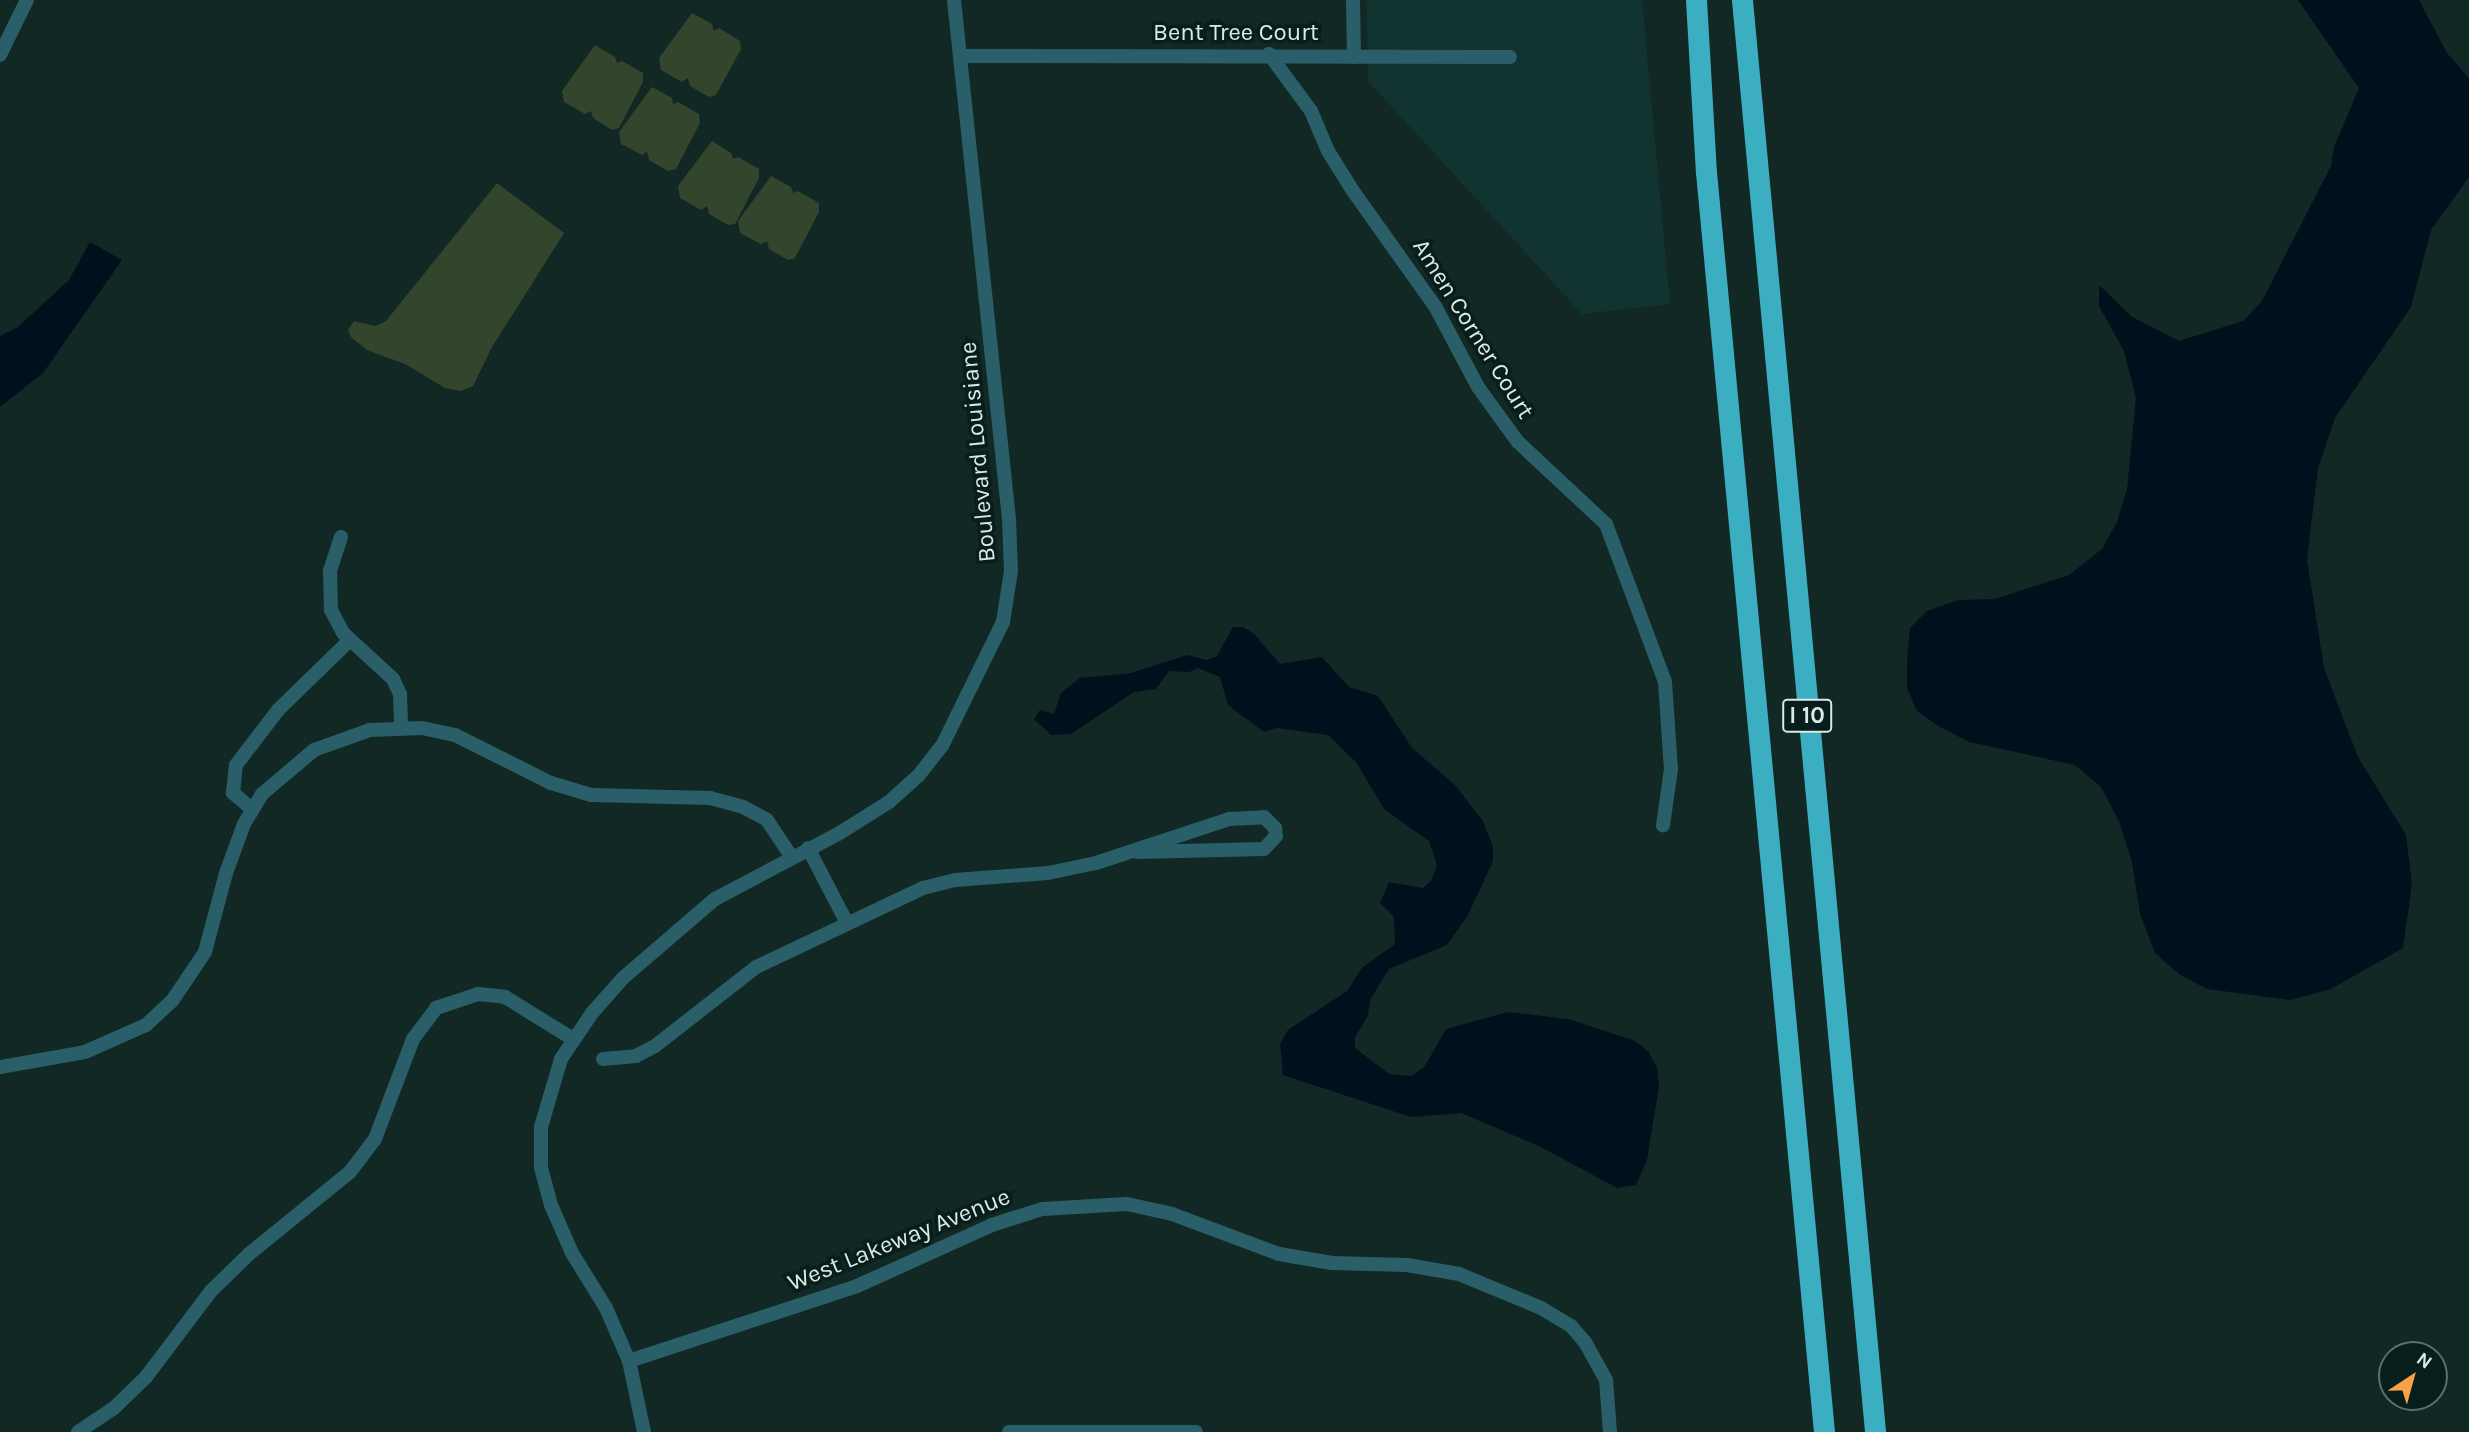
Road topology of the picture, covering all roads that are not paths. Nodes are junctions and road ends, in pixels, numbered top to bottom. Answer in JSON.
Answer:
{"nodes":[{"id":1,"x":27,"y":0,"type":"edge"},
{"id":2,"x":954,"y":0,"type":"edge"},
{"id":3,"x":1353,"y":0,"type":"edge"},
{"id":4,"x":1696,"y":0,"type":"edge"},
{"id":5,"x":1742,"y":0,"type":"edge"},
{"id":6,"x":1269,"y":54,"type":"junction"},
{"id":7,"x":0,"y":55,"type":"edge"},
{"id":8,"x":962,"y":56,"type":"junction"},
{"id":9,"x":1354,"y":57,"type":"junction"},
{"id":10,"x":1510,"y":57,"type":"dead end"},
{"id":11,"x":341,"y":537,"type":"dead end"},
{"id":12,"x":350,"y":640,"type":"junction"},
{"id":13,"x":401,"y":727,"type":"junction"},
{"id":14,"x":252,"y":809,"type":"junction"},
{"id":15,"x":1663,"y":825,"type":"dead end"},
{"id":16,"x":808,"y":848,"type":"junction"},
{"id":17,"x":1138,"y":852,"type":"junction"},
{"id":18,"x":791,"y":856,"type":"junction"},
{"id":19,"x":847,"y":923,"type":"junction"},
{"id":20,"x":573,"y":1039,"type":"junction"},
{"id":21,"x":603,"y":1059,"type":"dead end"},
{"id":22,"x":0,"y":1067,"type":"edge"},
{"id":23,"x":629,"y":1361,"type":"junction"},
{"id":24,"x":78,"y":1432,"type":"edge"},
{"id":25,"x":644,"y":1432,"type":"edge"},
{"id":26,"x":1009,"y":1432,"type":"edge"},
{"id":27,"x":1152,"y":1432,"type":"edge"},
{"id":28,"x":1196,"y":1432,"type":"edge"},
{"id":29,"x":1611,"y":1432,"type":"edge"},
{"id":30,"x":1824,"y":1432,"type":"edge"},
{"id":31,"x":1875,"y":1432,"type":"edge"}],
"edges":[{"from":1,"to":7,"type":"street"},
{"from":2,"to":8,"type":"street","name":"Boulevard Louisiane"},
{"from":3,"to":9,"type":"street"},
{"from":4,"to":30,"type":"highway","number":"I 10"},
{"from":5,"to":31,"type":"highway","number":"I 10"},
{"from":6,"to":8,"type":"street","name":"Bent Tree Court"},
{"from":6,"to":9,"type":"street","name":"Bent Tree Court"},
{"from":6,"to":15,"type":"street","name":"Amen Corner Court"},
{"from":8,"to":16,"type":"street","name":"Boulevard Louisiane"},
{"from":9,"to":10,"type":"street","name":"Bent Tree Court"},
{"from":11,"to":12,"type":"street"},
{"from":12,"to":13,"type":"street"},
{"from":12,"to":14,"type":"street"},
{"from":13,"to":14,"type":"street"},
{"from":13,"to":18,"type":"street"},
{"from":14,"to":22,"type":"street"},
{"from":16,"to":18,"type":"street","name":"Boulevard Louisiane"},
{"from":16,"to":19,"type":"street"},
{"from":17,"to":17,"type":"street"},
{"from":17,"to":19,"type":"street"},
{"from":18,"to":20,"type":"street","name":"Boulevard Louisiane"},
{"from":19,"to":21,"type":"street"},
{"from":20,"to":23,"type":"street","name":"Boulevard Louisiane"},
{"from":20,"to":24,"type":"street"},
{"from":23,"to":25,"type":"street","name":"Boulevard Louisiane"},
{"from":23,"to":29,"type":"street","name":"West Lakeway Avenue"},
{"from":26,"to":27,"type":"street"},
{"from":27,"to":28,"type":"street"}]}
